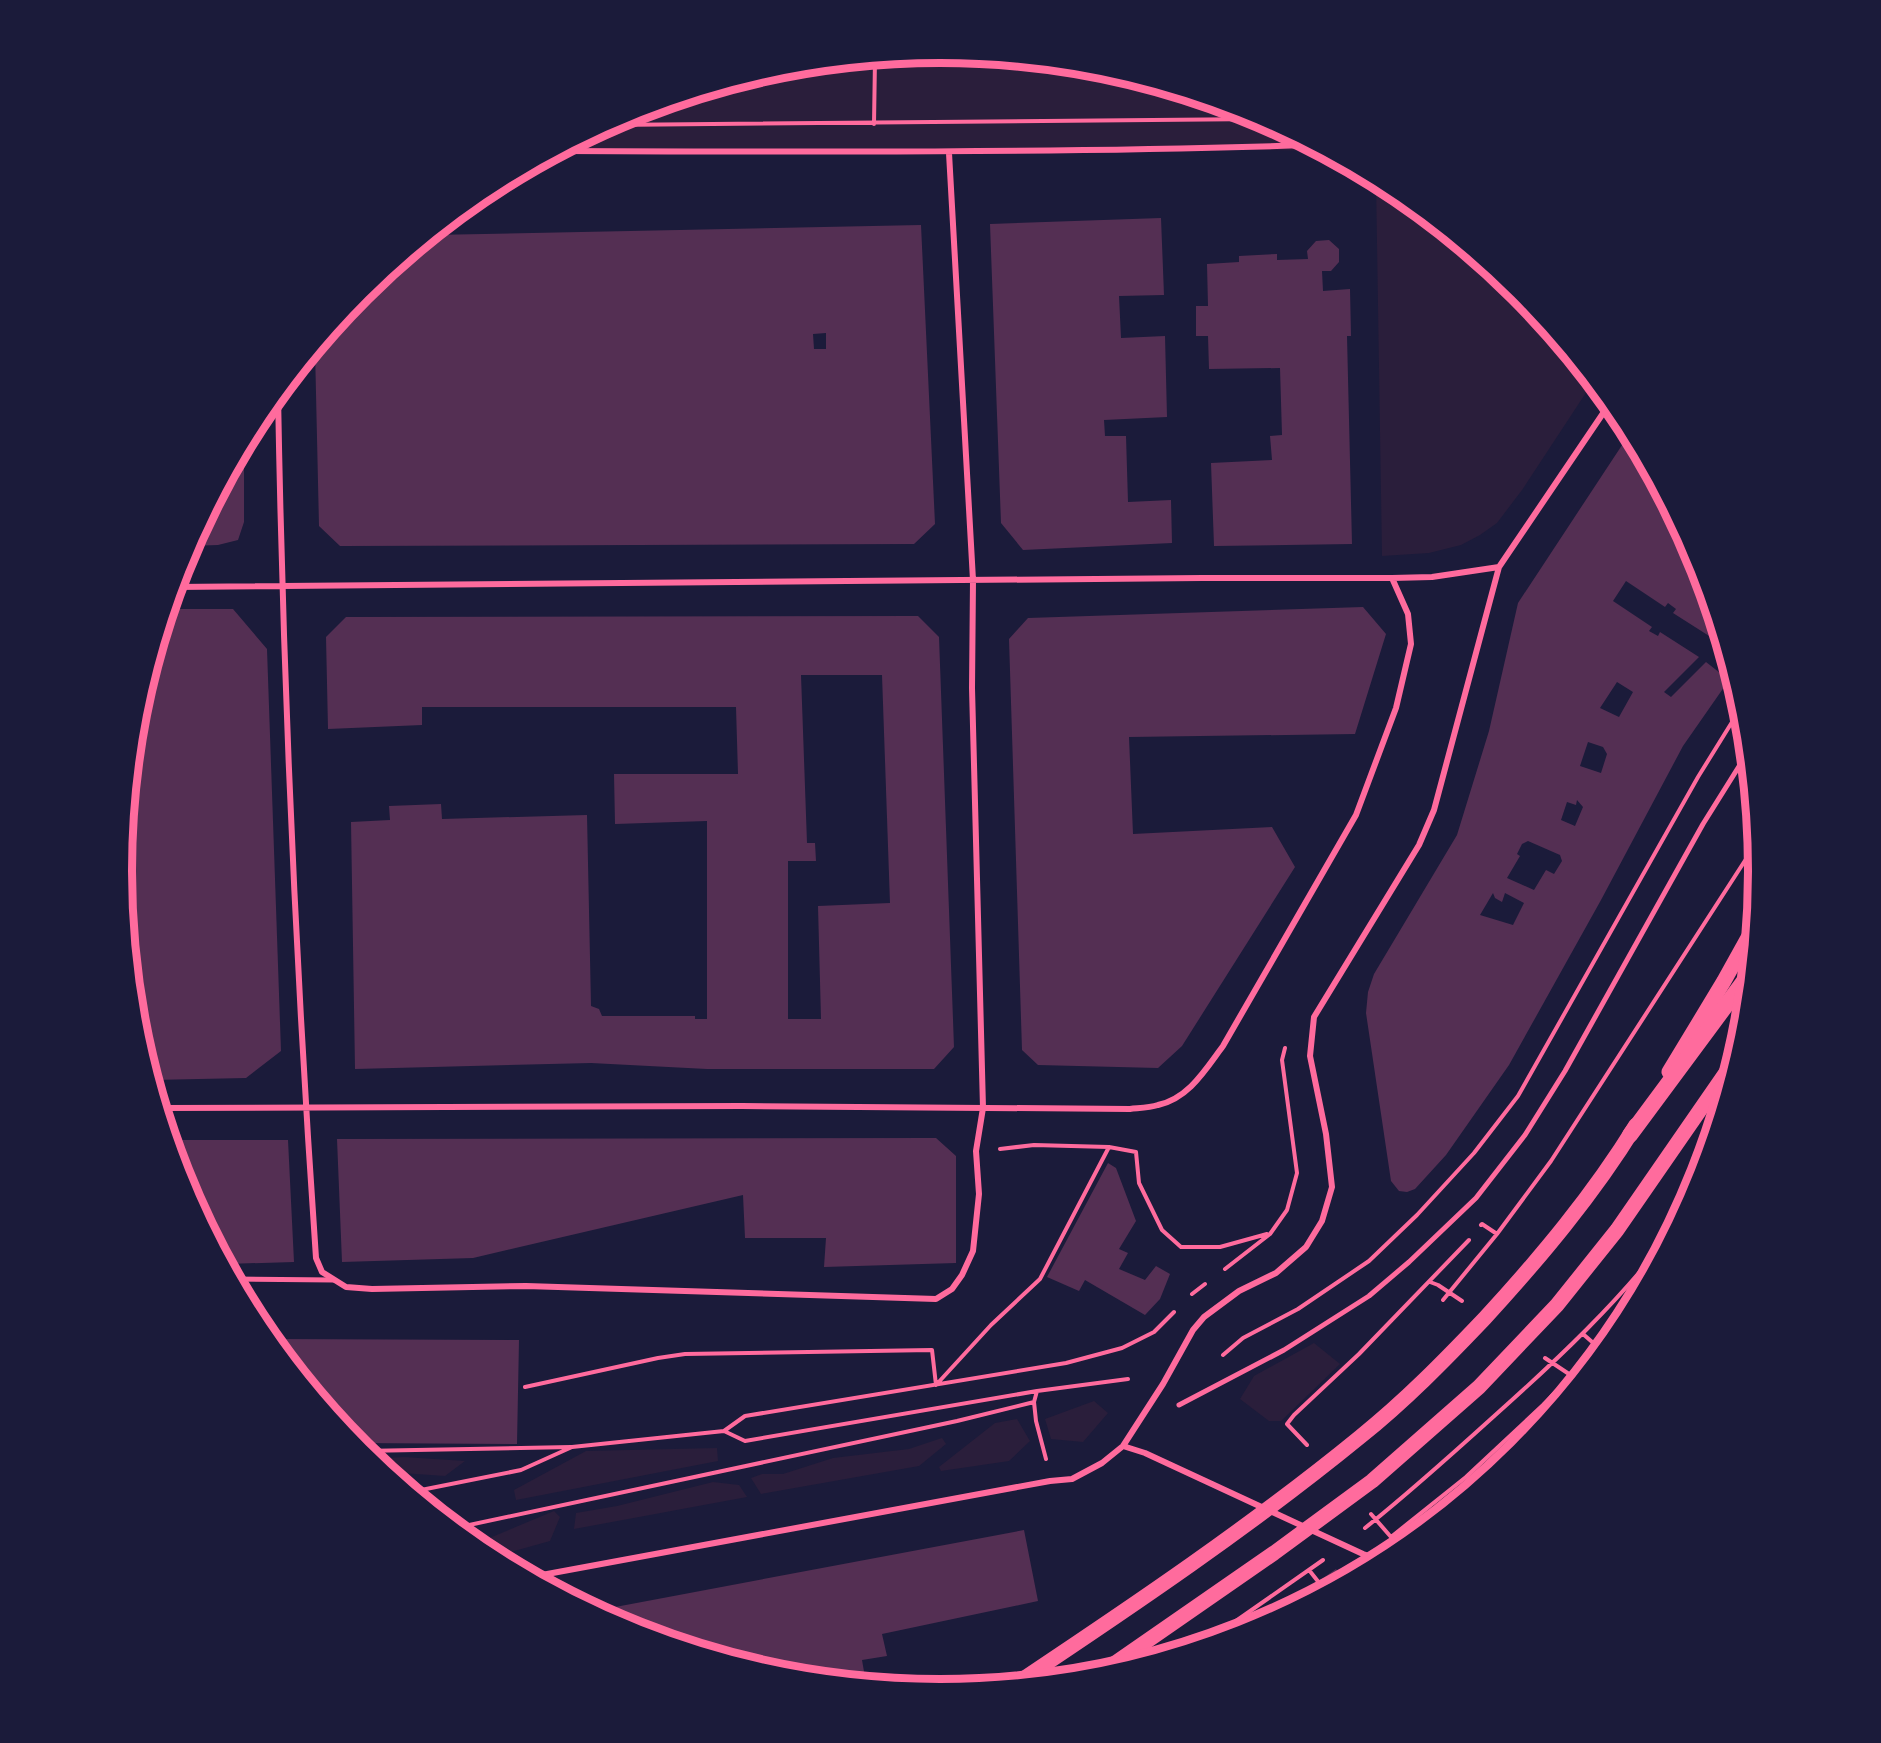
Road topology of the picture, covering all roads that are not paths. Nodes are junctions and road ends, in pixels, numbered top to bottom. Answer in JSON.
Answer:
{"nodes":[{"id":1,"x":1297,"y":145,"type":"edge"},
{"id":2,"x":573,"y":151,"type":"edge"},
{"id":3,"x":949,"y":153,"type":"junction"},
{"id":4,"x":278,"y":408,"type":"edge"},
{"id":5,"x":1605,"y":411,"type":"edge"},
{"id":6,"x":1499,"y":567,"type":"junction"},
{"id":7,"x":1392,"y":578,"type":"junction"},
{"id":8,"x":973,"y":580,"type":"junction"},
{"id":9,"x":281,"y":585,"type":"junction"},
{"id":10,"x":185,"y":587,"type":"edge"},
{"id":11,"x":1741,"y":763,"type":"edge"},
{"id":12,"x":1745,"y":943,"type":"edge"},
{"id":13,"x":1742,"y":979,"type":"edge"},
{"id":14,"x":1741,"y":984,"type":"edge"},
{"id":15,"x":1732,"y":995,"type":"junction"},
{"id":16,"x":1721,"y":1079,"type":"edge"},
{"id":17,"x":168,"y":1108,"type":"edge"},
{"id":18,"x":306,"y":1108,"type":"junction"},
{"id":19,"x":983,"y":1108,"type":"junction"},
{"id":20,"x":1630,"y":1135,"type":"junction"},
{"id":21,"x":242,"y":1279,"type":"edge"},
{"id":22,"x":335,"y":1280,"type":"junction"},
{"id":23,"x":1179,"y":1405,"type":"dead end"},
{"id":24,"x":1123,"y":1446,"type":"junction"},
{"id":25,"x":1370,"y":1556,"type":"edge"},
{"id":26,"x":542,"y":1575,"type":"edge"},
{"id":27,"x":1122,"y":1659,"type":"edge"},
{"id":28,"x":1029,"y":1675,"type":"edge"}],
"edges":[{"from":1,"to":3,"type":"street"},
{"from":2,"to":3,"type":"street"},
{"from":3,"to":8,"type":"street"},
{"from":4,"to":9,"type":"street"},
{"from":5,"to":6,"type":"street"},
{"from":6,"to":7,"type":"street"},
{"from":6,"to":24,"type":"street"},
{"from":7,"to":8,"type":"street"},
{"from":7,"to":19,"type":"street"},
{"from":8,"to":9,"type":"street"},
{"from":8,"to":19,"type":"street"},
{"from":9,"to":10,"type":"street"},
{"from":9,"to":18,"type":"street"},
{"from":11,"to":23,"type":"street"},
{"from":12,"to":20,"type":"main road"},
{"from":13,"to":15,"type":"highway"},
{"from":14,"to":15,"type":"highway"},
{"from":15,"to":20,"type":"highway"},
{"from":16,"to":27,"type":"main road"},
{"from":17,"to":18,"type":"street"},
{"from":18,"to":19,"type":"street"},
{"from":18,"to":22,"type":"street"},
{"from":19,"to":22,"type":"street"},
{"from":20,"to":28,"type":"main road"},
{"from":21,"to":22,"type":"street"},
{"from":24,"to":25,"type":"street"},
{"from":24,"to":26,"type":"street"}]}
